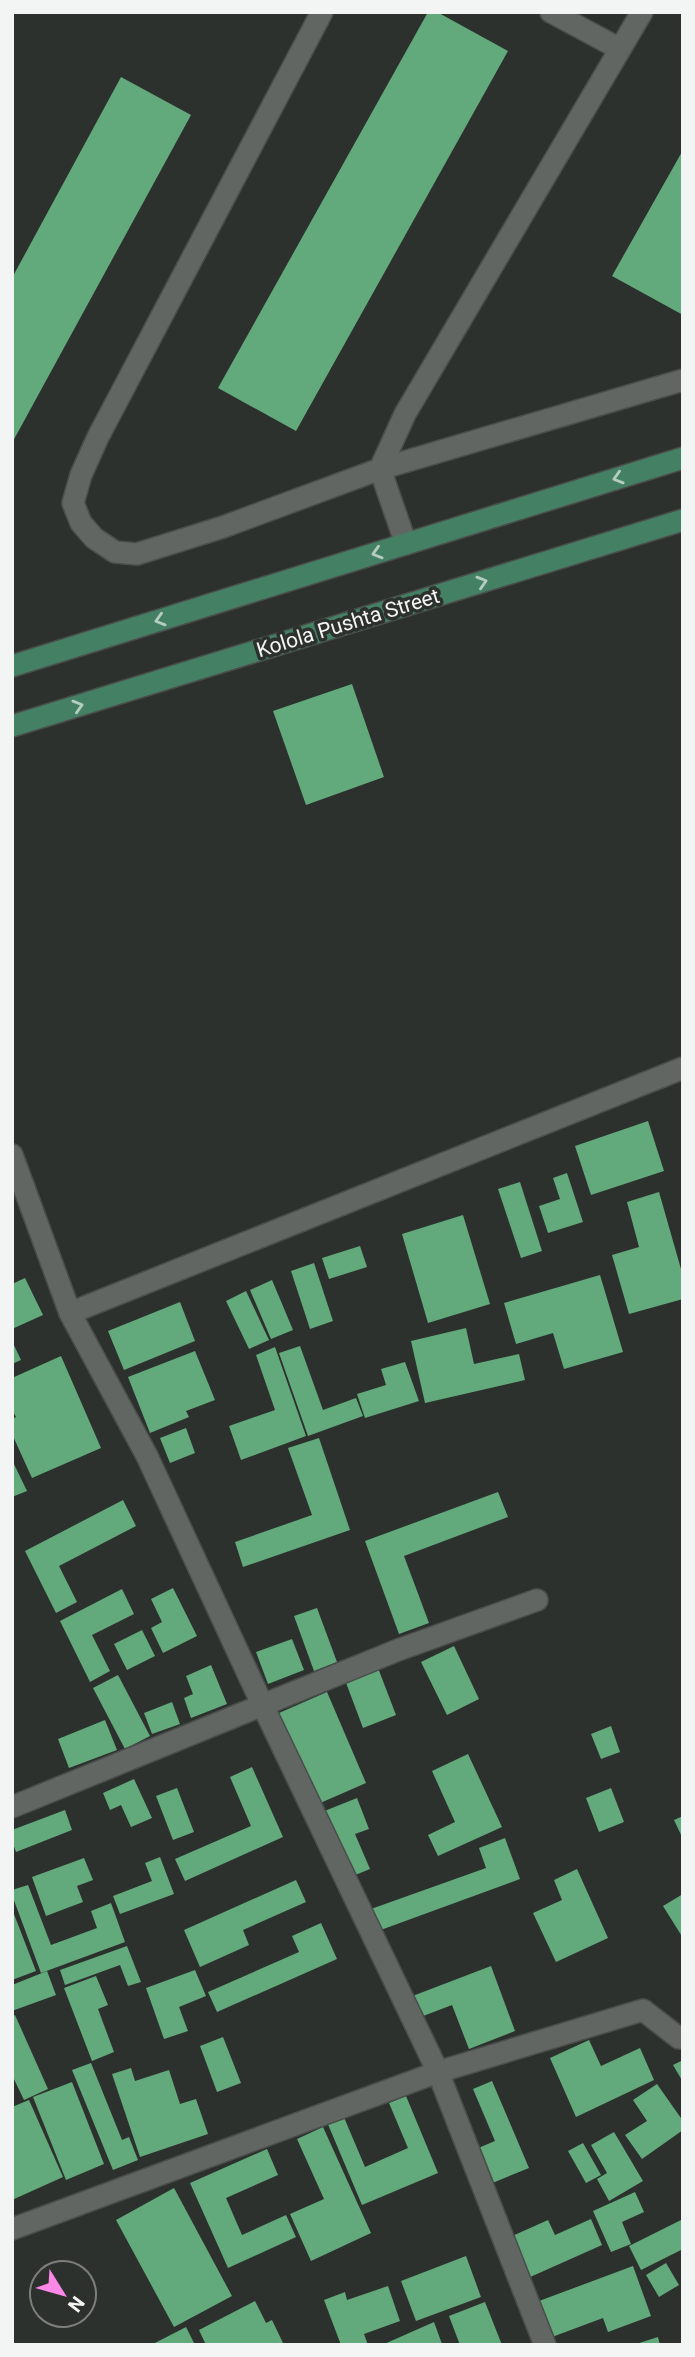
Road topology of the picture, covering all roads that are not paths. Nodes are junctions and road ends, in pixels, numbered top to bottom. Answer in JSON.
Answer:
{"nodes":[{"id":1,"x":322,"y":12,"type":"edge"},
{"id":2,"x":551,"y":12,"type":"edge"},
{"id":3,"x":642,"y":12,"type":"edge"},
{"id":4,"x":620,"y":49,"type":"junction"},
{"id":5,"x":683,"y":380,"type":"edge"},
{"id":6,"x":683,"y":458,"type":"edge"},
{"id":7,"x":380,"y":469,"type":"junction"},
{"id":8,"x":683,"y":520,"type":"edge"},
{"id":9,"x":406,"y":544,"type":"junction"},
{"id":10,"x":12,"y":666,"type":"edge"},
{"id":11,"x":12,"y":726,"type":"edge"},
{"id":12,"x":683,"y":1068,"type":"edge"},
{"id":13,"x":12,"y":1155,"type":"edge"},
{"id":14,"x":70,"y":1313,"type":"junction"},
{"id":15,"x":537,"y":1600,"type":"dead end"},
{"id":16,"x":263,"y":1706,"type":"junction"},
{"id":17,"x":12,"y":1807,"type":"edge"},
{"id":18,"x":683,"y":2037,"type":"edge"},
{"id":19,"x":438,"y":2073,"type":"junction"},
{"id":20,"x":12,"y":2229,"type":"edge"},
{"id":21,"x":545,"y":2345,"type":"edge"}],
"edges":[{"from":1,"to":7,"type":"street"},
{"from":2,"to":4,"type":"street"},
{"from":3,"to":4,"type":"street"},
{"from":4,"to":7,"type":"street"},
{"from":5,"to":7,"type":"street"},
{"from":6,"to":9,"type":"main road","one_way":true},
{"from":7,"to":9,"type":"street"},
{"from":11,"to":8,"type":"main road","name":"Kolola Pushta Street","one_way":true},
{"from":9,"to":10,"type":"main road","one_way":true},
{"from":12,"to":14,"type":"street"},
{"from":13,"to":14,"type":"street"},
{"from":14,"to":16,"type":"street"},
{"from":15,"to":16,"type":"street"},
{"from":16,"to":17,"type":"street"},
{"from":16,"to":19,"type":"street"},
{"from":18,"to":19,"type":"street"},
{"from":19,"to":20,"type":"street"},
{"from":19,"to":21,"type":"street"}]}
